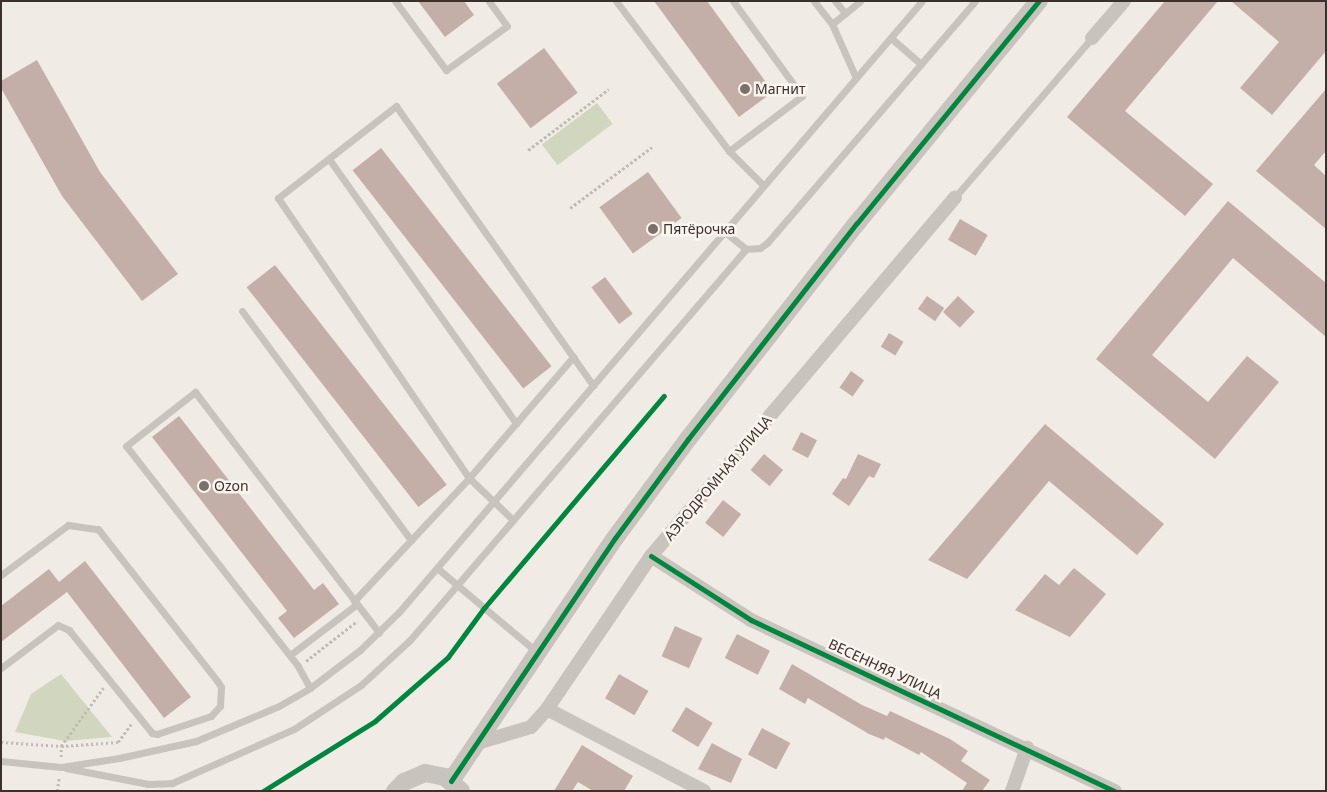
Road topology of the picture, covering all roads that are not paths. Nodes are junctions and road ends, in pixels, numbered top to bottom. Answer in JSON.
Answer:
{"nodes":[{"id":1,"x":395,"y":1,"type":"edge"},
{"id":2,"x":489,"y":1,"type":"edge"},
{"id":3,"x":616,"y":1,"type":"edge"},
{"id":4,"x":733,"y":1,"type":"edge"},
{"id":5,"x":814,"y":1,"type":"edge"},
{"id":6,"x":835,"y":1,"type":"edge"},
{"id":7,"x":860,"y":1,"type":"edge"},
{"id":8,"x":922,"y":1,"type":"edge"},
{"id":9,"x":975,"y":1,"type":"edge"},
{"id":10,"x":1039,"y":1,"type":"edge"},
{"id":11,"x":1124,"y":1,"type":"edge"},
{"id":12,"x":845,"y":13,"type":"junction"},
{"id":13,"x":832,"y":24,"type":"junction"},
{"id":14,"x":891,"y":38,"type":"junction"},
{"id":15,"x":1092,"y":38,"type":"joint"},
{"id":16,"x":921,"y":64,"type":"junction"},
{"id":17,"x":856,"y":78,"type":"junction"},
{"id":18,"x":730,"y":151,"type":"junction"},
{"id":19,"x":329,"y":159,"type":"junction"},
{"id":20,"x":764,"y":186,"type":"junction"},
{"id":21,"x":956,"y":197,"type":"joint"},
{"id":22,"x":725,"y":232,"type":"junction"},
{"id":23,"x":746,"y":249,"type":"junction"},
{"id":24,"x":242,"y":311,"type":"dead end"},
{"id":25,"x":572,"y":357,"type":"junction"},
{"id":26,"x":593,"y":385,"type":"junction"},
{"id":27,"x":516,"y":423,"type":"junction"},
{"id":28,"x":469,"y":478,"type":"junction"},
{"id":29,"x":493,"y":502,"type":"junction"},
{"id":30,"x":514,"y":520,"type":"junction"},
{"id":31,"x":411,"y":540,"type":"junction"},
{"id":32,"x":651,"y":556,"type":"junction"},
{"id":33,"x":436,"y":568,"type":"junction"},
{"id":34,"x":1,"y":575,"type":"edge"},
{"id":35,"x":457,"y":585,"type":"junction"},
{"id":36,"x":356,"y":602,"type":"junction"},
{"id":37,"x":379,"y":633,"type":"junction"},
{"id":38,"x":538,"y":653,"type":"junction"},
{"id":39,"x":290,"y":655,"type":"junction"},
{"id":40,"x":1,"y":668,"type":"edge"},
{"id":41,"x":310,"y":688,"type":"junction"},
{"id":42,"x":547,"y":709,"type":"junction"},
{"id":43,"x":477,"y":742,"type":"junction"},
{"id":44,"x":1027,"y":748,"type":"junction"},
{"id":45,"x":1,"y":761,"type":"edge"},
{"id":46,"x":61,"y":767,"type":"junction"},
{"id":47,"x":456,"y":786,"type":"edge"},
{"id":48,"x":394,"y":791,"type":"edge"},
{"id":49,"x":704,"y":791,"type":"edge"},
{"id":50,"x":1012,"y":791,"type":"edge"},
{"id":51,"x":1115,"y":791,"type":"edge"}],
"edges":[{"from":1,"to":2,"type":"lane"},
{"from":3,"to":18,"type":"lane"},
{"from":4,"to":18,"type":"lane"},
{"from":5,"to":13,"type":"lane"},
{"from":6,"to":12,"type":"lane"},
{"from":7,"to":12,"type":"lane"},
{"from":8,"to":14,"type":"lane"},
{"from":9,"to":16,"type":"lane"},
{"from":10,"to":38,"type":"street"},
{"from":11,"to":15,"type":"street"},
{"from":12,"to":13,"type":"lane"},
{"from":13,"to":17,"type":"lane"},
{"from":14,"to":16,"type":"lane"},
{"from":14,"to":17,"type":"lane"},
{"from":15,"to":21,"type":"lane"},
{"from":16,"to":23,"type":"lane"},
{"from":17,"to":20,"type":"lane"},
{"from":18,"to":20,"type":"lane"},
{"from":19,"to":25,"type":"lane"},
{"from":19,"to":27,"type":"lane"},
{"from":19,"to":28,"type":"lane"},
{"from":20,"to":22,"type":"lane"},
{"from":21,"to":32,"type":"street","name":"АЭРОДРОМНАЯ УЛИЦА"},
{"from":22,"to":23,"type":"lane"},
{"from":22,"to":26,"type":"lane"},
{"from":23,"to":30,"type":"lane"},
{"from":24,"to":31,"type":"lane"},
{"from":25,"to":26,"type":"lane"},
{"from":25,"to":27,"type":"lane"},
{"from":26,"to":29,"type":"lane"},
{"from":27,"to":28,"type":"lane"},
{"from":28,"to":29,"type":"lane"},
{"from":28,"to":31,"type":"lane"},
{"from":29,"to":30,"type":"lane"},
{"from":29,"to":33,"type":"lane"},
{"from":30,"to":35,"type":"lane"},
{"from":31,"to":36,"type":"lane"},
{"from":32,"to":42,"type":"street","name":"АЭРОДРОМНАЯ УЛИЦА"},
{"from":32,"to":44,"type":"street","name":"ВЕСЕННЯЯ УЛИЦА"},
{"from":33,"to":35,"type":"lane"},
{"from":33,"to":37,"type":"lane"},
{"from":34,"to":40,"type":"lane"},
{"from":35,"to":38,"type":"lane"},
{"from":35,"to":46,"type":"lane"},
{"from":36,"to":37,"type":"lane"},
{"from":36,"to":39,"type":"lane"},
{"from":36,"to":39,"type":"lane"},
{"from":37,"to":41,"type":"lane"},
{"from":38,"to":43,"type":"street"},
{"from":39,"to":41,"type":"lane"},
{"from":41,"to":46,"type":"lane"},
{"from":42,"to":43,"type":"street","name":"АЭРОДРОМНАЯ УЛИЦА"},
{"from":42,"to":49,"type":"street"},
{"from":43,"to":47,"type":"street"},
{"from":44,"to":50,"type":"street"},
{"from":44,"to":51,"type":"street","name":"ВЕСЕННЯЯ УЛИЦА"},
{"from":45,"to":46,"type":"lane"},
{"from":47,"to":48,"type":"street"}]}
